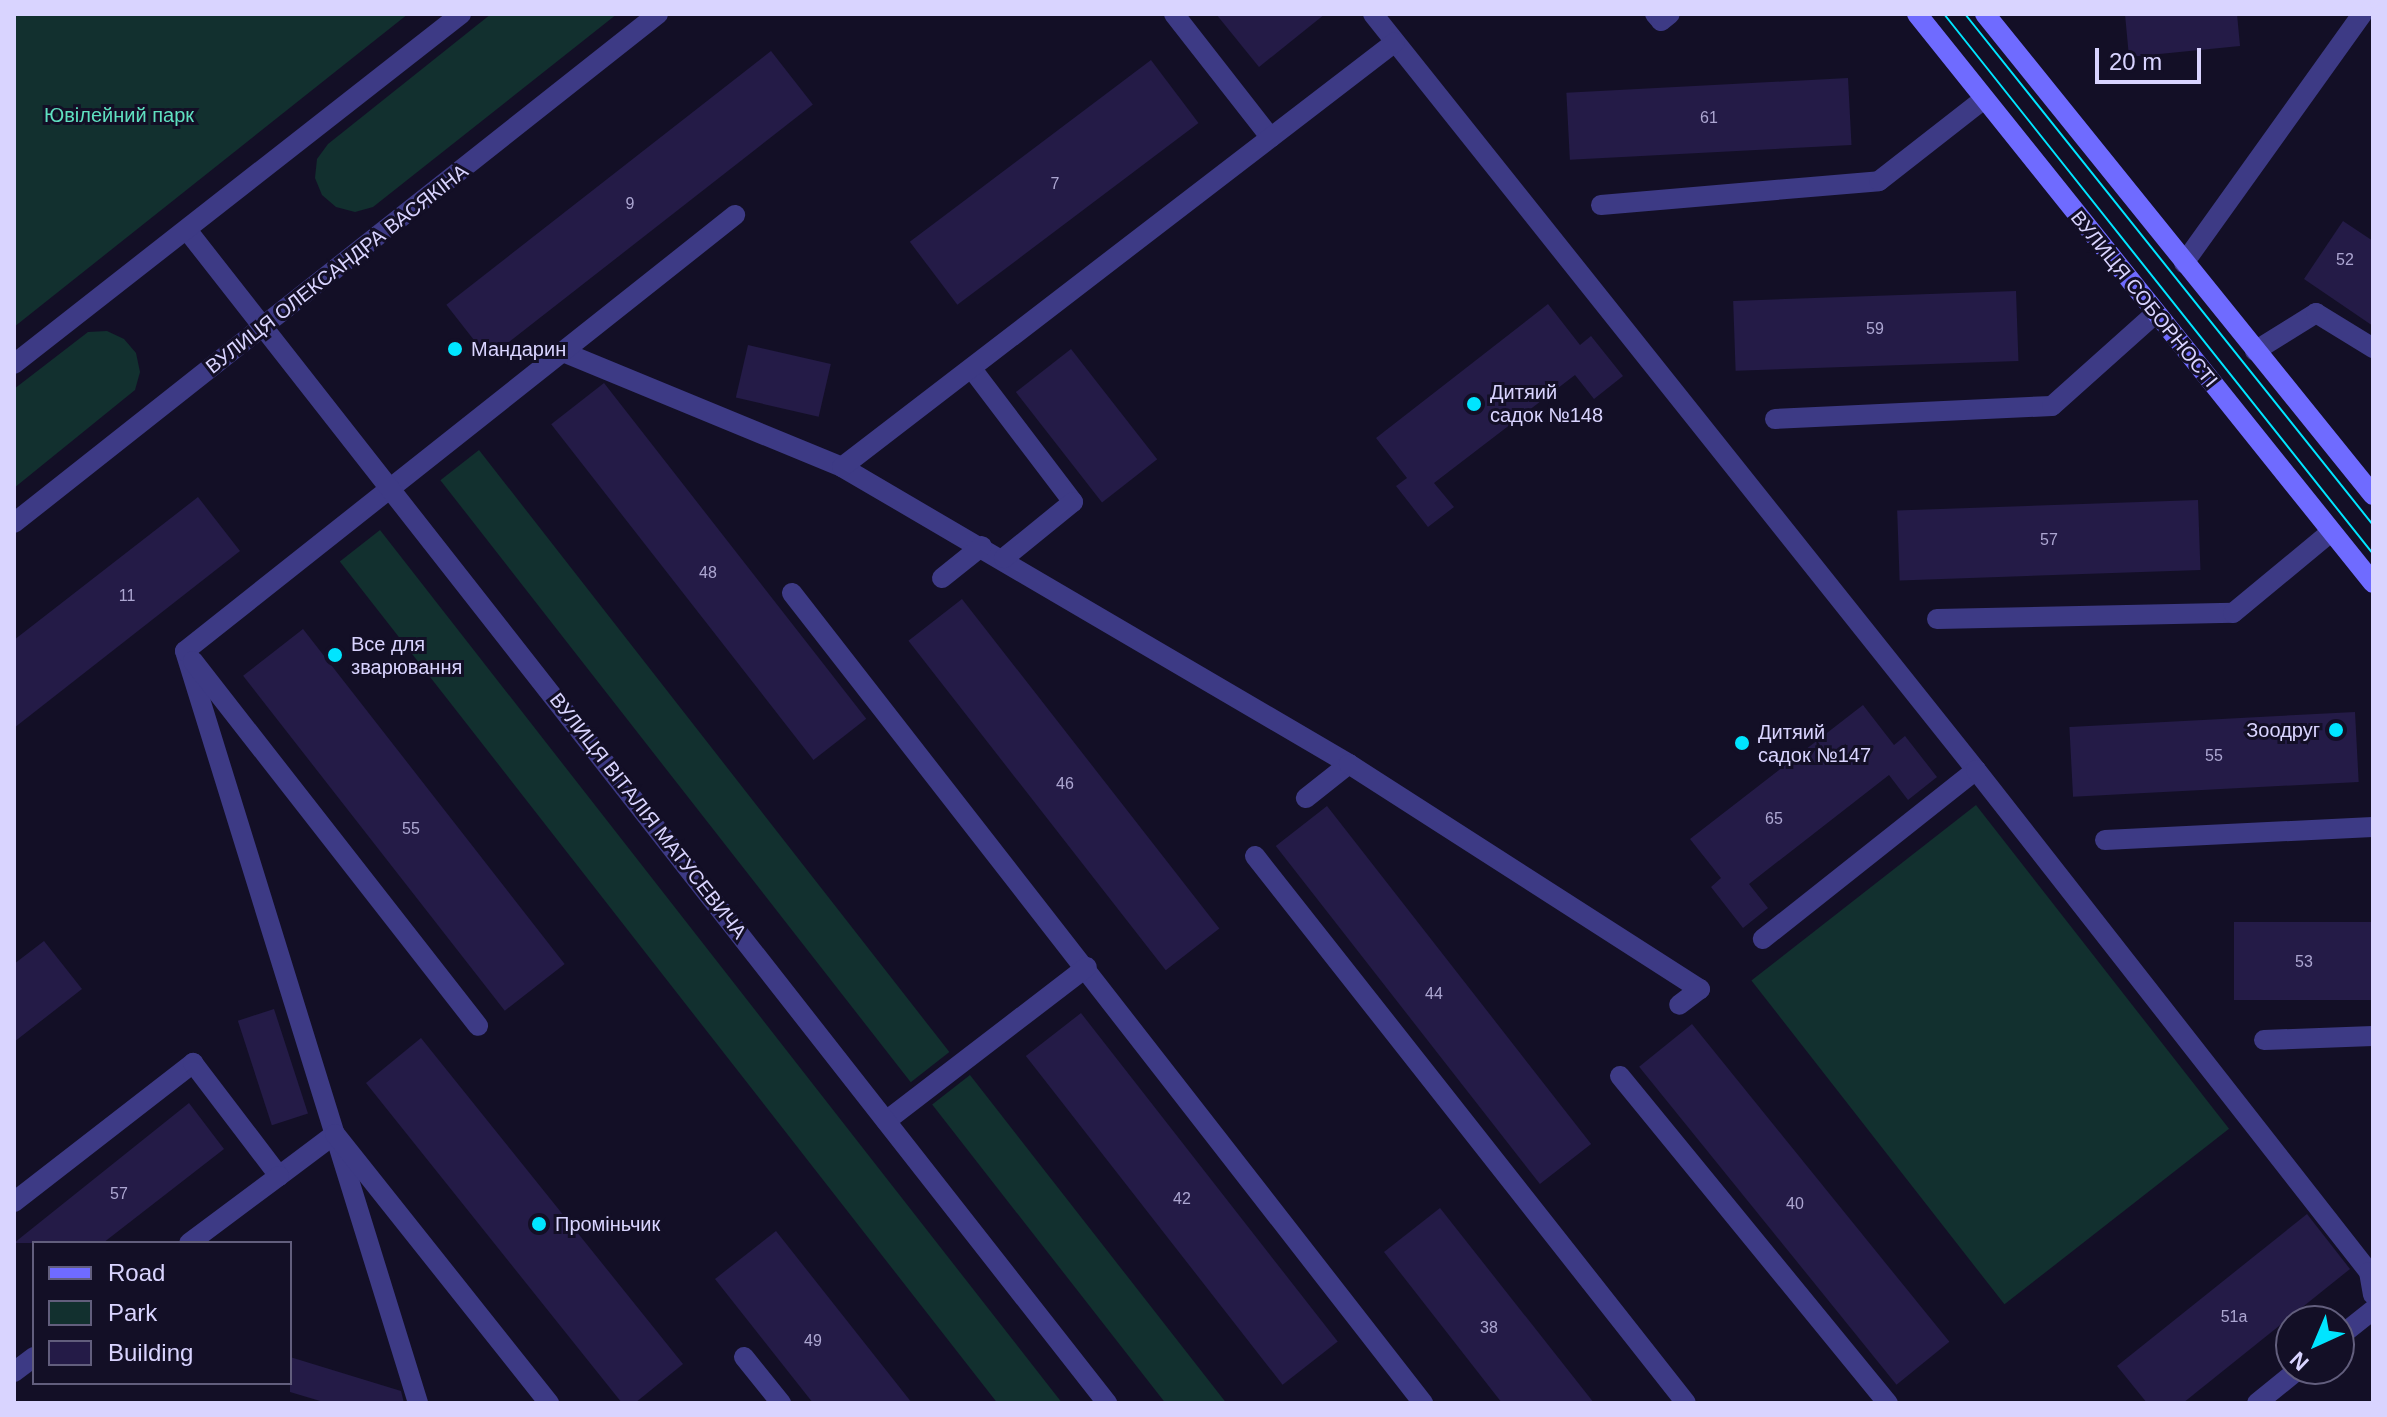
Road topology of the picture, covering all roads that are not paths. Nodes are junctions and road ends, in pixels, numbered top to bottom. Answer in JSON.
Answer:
{"nodes":[{"id":1,"x":461,"y":14,"type":"edge"},
{"id":2,"x":658,"y":14,"type":"edge"},
{"id":3,"x":1174,"y":14,"type":"edge"},
{"id":4,"x":1373,"y":14,"type":"edge"},
{"id":5,"x":1655,"y":14,"type":"edge"},
{"id":6,"x":1670,"y":14,"type":"edge"},
{"id":7,"x":1917,"y":14,"type":"edge"},
{"id":8,"x":1985,"y":14,"type":"edge"},
{"id":9,"x":2362,"y":14,"type":"edge"},
{"id":10,"x":1395,"y":42,"type":"junction"},
{"id":11,"x":1984,"y":99,"type":"junction"},
{"id":12,"x":1271,"y":138,"type":"junction"},
{"id":13,"x":1601,"y":205,"type":"dead end"},
{"id":14,"x":735,"y":215,"type":"dead end"},
{"id":15,"x":187,"y":230,"type":"junction"},
{"id":16,"x":2184,"y":263,"type":"junction"},
{"id":17,"x":2155,"y":314,"type":"junction"},
{"id":18,"x":266,"y":326,"type":"junction"},
{"id":19,"x":609,"y":348,"type":"dead end"},
{"id":20,"x":2373,"y":348,"type":"edge"},
{"id":21,"x":2255,"y":351,"type":"junction"},
{"id":22,"x":563,"y":352,"type":"junction"},
{"id":23,"x":589,"y":362,"type":"junction"},
{"id":24,"x":14,"y":364,"type":"edge"},
{"id":25,"x":972,"y":369,"type":"junction"},
{"id":26,"x":1775,"y":419,"type":"dead end"},
{"id":27,"x":842,"y":467,"type":"junction"},
{"id":28,"x":392,"y":488,"type":"junction"},
{"id":29,"x":2373,"y":495,"type":"edge"},
{"id":30,"x":14,"y":523,"type":"edge"},
{"id":31,"x":2331,"y":532,"type":"junction"},
{"id":32,"x":982,"y":546,"type":"junction"},
{"id":33,"x":1004,"y":558,"type":"junction"},
{"id":34,"x":942,"y":578,"type":"dead end"},
{"id":35,"x":2373,"y":583,"type":"edge"},
{"id":36,"x":792,"y":593,"type":"dead end"},
{"id":37,"x":1937,"y":619,"type":"dead end"},
{"id":38,"x":185,"y":651,"type":"junction"},
{"id":39,"x":1349,"y":764,"type":"junction"},
{"id":40,"x":1976,"y":770,"type":"junction"},
{"id":41,"x":1306,"y":798,"type":"dead end"},
{"id":42,"x":2373,"y":827,"type":"edge"},
{"id":43,"x":2105,"y":840,"type":"dead end"},
{"id":44,"x":1255,"y":856,"type":"dead end"},
{"id":45,"x":1763,"y":939,"type":"dead end"},
{"id":46,"x":1087,"y":967,"type":"junction"},
{"id":47,"x":1679,"y":1005,"type":"dead end"},
{"id":48,"x":478,"y":1026,"type":"dead end"},
{"id":49,"x":2373,"y":1036,"type":"edge"},
{"id":50,"x":2264,"y":1040,"type":"dead end"},
{"id":51,"x":1620,"y":1076,"type":"dead end"},
{"id":52,"x":886,"y":1121,"type":"junction"},
{"id":53,"x":335,"y":1134,"type":"junction"},
{"id":54,"x":279,"y":1176,"type":"junction"},
{"id":55,"x":14,"y":1202,"type":"edge"},
{"id":56,"x":192,"y":1241,"type":"edge"},
{"id":57,"x":2373,"y":1295,"type":"edge"},
{"id":58,"x":2373,"y":1310,"type":"edge"},
{"id":59,"x":2355,"y":1324,"type":"edge"},
{"id":60,"x":744,"y":1357,"type":"dead end"},
{"id":61,"x":32,"y":1358,"type":"edge"},
{"id":62,"x":14,"y":1372,"type":"edge"},
{"id":63,"x":2279,"y":1385,"type":"edge"},
{"id":64,"x":418,"y":1403,"type":"edge"},
{"id":65,"x":549,"y":1403,"type":"edge"},
{"id":66,"x":781,"y":1403,"type":"edge"},
{"id":67,"x":1107,"y":1403,"type":"edge"},
{"id":68,"x":1423,"y":1403,"type":"edge"},
{"id":69,"x":1686,"y":1403,"type":"edge"},
{"id":70,"x":1888,"y":1403,"type":"edge"},
{"id":71,"x":2257,"y":1403,"type":"edge"}],
"edges":[{"from":1,"to":15,"type":"street"},
{"from":2,"to":18,"type":"street","name":"ВУЛИЦЯ ОЛЕКСАНДРА ВАСЯКІНА"},
{"from":3,"to":12,"type":"street"},
{"from":4,"to":10,"type":"street"},
{"from":5,"to":6,"type":"street"},
{"from":7,"to":11,"type":"main road","name":"ВУЛИЦЯ СОБОРНОСТІ"},
{"from":8,"to":16,"type":"main road"},
{"from":9,"to":16,"type":"street"},
{"from":10,"to":12,"type":"street"},
{"from":10,"to":40,"type":"street"},
{"from":11,"to":13,"type":"street"},
{"from":11,"to":17,"type":"main road","name":"ВУЛИЦЯ СОБОРНОСТІ"},
{"from":12,"to":25,"type":"street"},
{"from":14,"to":22,"type":"street"},
{"from":15,"to":18,"type":"street","name":"ВУЛИЦЯ ВІТАЛІЯ МАТУСЕВИЧА"},
{"from":15,"to":24,"type":"street"},
{"from":16,"to":21,"type":"main road"},
{"from":17,"to":26,"type":"street"},
{"from":17,"to":31,"type":"main road","name":"ВУЛИЦЯ СОБОРНОСТІ"},
{"from":18,"to":28,"type":"street","name":"ВУЛИЦЯ ВІТАЛІЯ МАТУСЕВИЧА"},
{"from":18,"to":30,"type":"street","name":"ВУЛИЦЯ ОЛЕКСАНДРА ВАСЯКІНА"},
{"from":19,"to":23,"type":"street"},
{"from":20,"to":21,"type":"street"},
{"from":21,"to":29,"type":"main road"},
{"from":22,"to":23,"type":"street"},
{"from":22,"to":28,"type":"street"},
{"from":23,"to":27,"type":"street"},
{"from":25,"to":27,"type":"street"},
{"from":25,"to":33,"type":"street"},
{"from":27,"to":32,"type":"street"},
{"from":28,"to":38,"type":"street"},
{"from":28,"to":52,"type":"street","name":"ВУЛИЦЯ ВІТАЛІЯ МАТУСЕВИЧА"},
{"from":31,"to":35,"type":"main road","name":"ВУЛИЦЯ СОБОРНОСТІ"},
{"from":31,"to":37,"type":"street"},
{"from":32,"to":33,"type":"street"},
{"from":32,"to":34,"type":"street"},
{"from":33,"to":39,"type":"street"},
{"from":36,"to":46,"type":"street"},
{"from":38,"to":48,"type":"street"},
{"from":38,"to":53,"type":"street"},
{"from":39,"to":41,"type":"street"},
{"from":39,"to":47,"type":"street"},
{"from":40,"to":45,"type":"street"},
{"from":40,"to":57,"type":"street"},
{"from":42,"to":43,"type":"street"},
{"from":44,"to":69,"type":"street"},
{"from":46,"to":52,"type":"street"},
{"from":46,"to":68,"type":"street"},
{"from":49,"to":50,"type":"street"},
{"from":51,"to":70,"type":"street"},
{"from":52,"to":67,"type":"street","name":"ВУЛИЦЯ ВІТАЛІЯ МАТУСЕВИЧА"},
{"from":53,"to":54,"type":"street"},
{"from":53,"to":64,"type":"street"},
{"from":53,"to":65,"type":"street"},
{"from":54,"to":55,"type":"street"},
{"from":54,"to":56,"type":"street"},
{"from":58,"to":59,"type":"street"},
{"from":60,"to":66,"type":"street"},
{"from":61,"to":62,"type":"street"},
{"from":63,"to":71,"type":"street"}]}
